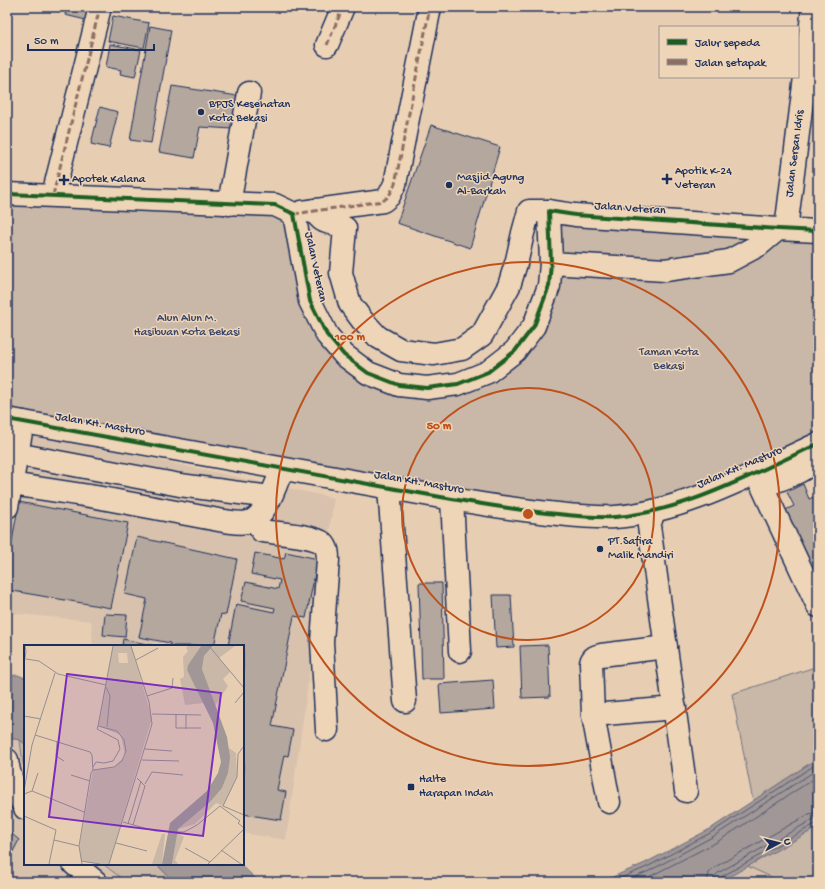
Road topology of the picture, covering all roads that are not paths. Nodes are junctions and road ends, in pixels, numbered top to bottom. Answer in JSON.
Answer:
{"nodes":[{"id":1,"x":100,"y":7,"type":"edge"},
{"id":2,"x":343,"y":7,"type":"edge"},
{"id":3,"x":430,"y":7,"type":"edge"},
{"id":4,"x":812,"y":7,"type":"edge"},
{"id":5,"x":327,"y":45,"type":"dead end"},
{"id":6,"x":249,"y":93,"type":"dead end"},
{"id":7,"x":7,"y":194,"type":"edge"},
{"id":8,"x":53,"y":195,"type":"junction"},
{"id":9,"x":230,"y":204,"type":"junction"},
{"id":10,"x":549,"y":211,"type":"junction"},
{"id":11,"x":304,"y":212,"type":"junction"},
{"id":12,"x":782,"y":229,"type":"junction"},
{"id":13,"x":818,"y":231,"type":"edge"},
{"id":14,"x":551,"y":263,"type":"junction"},
{"id":15,"x":15,"y":420,"type":"edge"},
{"id":16,"x":126,"y":440,"type":"junction"},
{"id":17,"x":814,"y":446,"type":"edge"},
{"id":18,"x":190,"y":452,"type":"junction"},
{"id":19,"x":16,"y":454,"type":"junction"},
{"id":20,"x":282,"y":469,"type":"junction"},
{"id":21,"x":116,"y":473,"type":"junction"},
{"id":22,"x":759,"y":479,"type":"junction"},
{"id":23,"x":11,"y":484,"type":"junction"},
{"id":24,"x":180,"y":485,"type":"junction"},
{"id":25,"x":389,"y":488,"type":"junction"},
{"id":26,"x":270,"y":497,"type":"junction"},
{"id":27,"x":452,"y":499,"type":"junction"},
{"id":28,"x":7,"y":507,"type":"edge"},
{"id":29,"x":172,"y":511,"type":"junction"},
{"id":30,"x":654,"y":511,"type":"junction"},
{"id":31,"x":254,"y":520,"type":"junction"},
{"id":32,"x":818,"y":606,"type":"edge"},
{"id":33,"x":666,"y":647,"type":"junction"},
{"id":34,"x":460,"y":651,"type":"dead end"},
{"id":35,"x":405,"y":700,"type":"dead end"},
{"id":36,"x":675,"y":708,"type":"junction"},
{"id":37,"x":593,"y":715,"type":"junction"},
{"id":38,"x":327,"y":730,"type":"dead end"},
{"id":39,"x":8,"y":767,"type":"edge"},
{"id":40,"x":686,"y":791,"type":"dead end"},
{"id":41,"x":609,"y":802,"type":"dead end"},
{"id":42,"x":24,"y":806,"type":"edge"},
{"id":43,"x":75,"y":865,"type":"edge"},
{"id":44,"x":96,"y":882,"type":"edge"}],
"edges":[{"from":1,"to":8,"type":"street"},
{"from":2,"to":5,"type":"street"},
{"from":3,"to":11,"type":"street"},
{"from":4,"to":12,"type":"street","name":"Jalan Sersan Idris"},
{"from":6,"to":9,"type":"street"},
{"from":7,"to":8,"type":"street"},
{"from":8,"to":9,"type":"street"},
{"from":9,"to":11,"type":"street"},
{"from":10,"to":11,"type":"street"},
{"from":10,"to":12,"type":"street","name":"Jalan Veteran"},
{"from":10,"to":14,"type":"street","name":"Jalan Veteran"},
{"from":11,"to":14,"type":"street","name":"Jalan Veteran"},
{"from":12,"to":13,"type":"street","name":"Jalan Veteran"},
{"from":12,"to":14,"type":"street"},
{"from":15,"to":16,"type":"street","name":"Jalan KH. Masturo"},
{"from":15,"to":19,"type":"street"},
{"from":16,"to":18,"type":"street","name":"Jalan KH. Masturo"},
{"from":16,"to":21,"type":"street"},
{"from":17,"to":22,"type":"street","name":"Jalan KH. Masturo"},
{"from":18,"to":20,"type":"street","name":"Jalan KH. Masturo"},
{"from":18,"to":24,"type":"street"},
{"from":19,"to":21,"type":"street"},
{"from":19,"to":23,"type":"street"},
{"from":20,"to":25,"type":"street","name":"Jalan KH. Masturo"},
{"from":20,"to":26,"type":"street"},
{"from":21,"to":24,"type":"street"},
{"from":22,"to":30,"type":"street","name":"Jalan KH. Masturo"},
{"from":22,"to":32,"type":"street"},
{"from":23,"to":28,"type":"street"},
{"from":23,"to":29,"type":"street"},
{"from":24,"to":26,"type":"street"},
{"from":24,"to":29,"type":"street"},
{"from":25,"to":27,"type":"street","name":"Jalan KH. Masturo"},
{"from":25,"to":35,"type":"street"},
{"from":26,"to":31,"type":"street"},
{"from":27,"to":30,"type":"street","name":"Jalan KH. Masturo"},
{"from":27,"to":34,"type":"street"},
{"from":29,"to":31,"type":"street"},
{"from":30,"to":33,"type":"street"},
{"from":31,"to":38,"type":"street"},
{"from":33,"to":36,"type":"street"},
{"from":33,"to":37,"type":"street"},
{"from":36,"to":37,"type":"street"},
{"from":36,"to":40,"type":"street"},
{"from":37,"to":41,"type":"street"},
{"from":39,"to":42,"type":"street"},
{"from":43,"to":44,"type":"street"}]}
